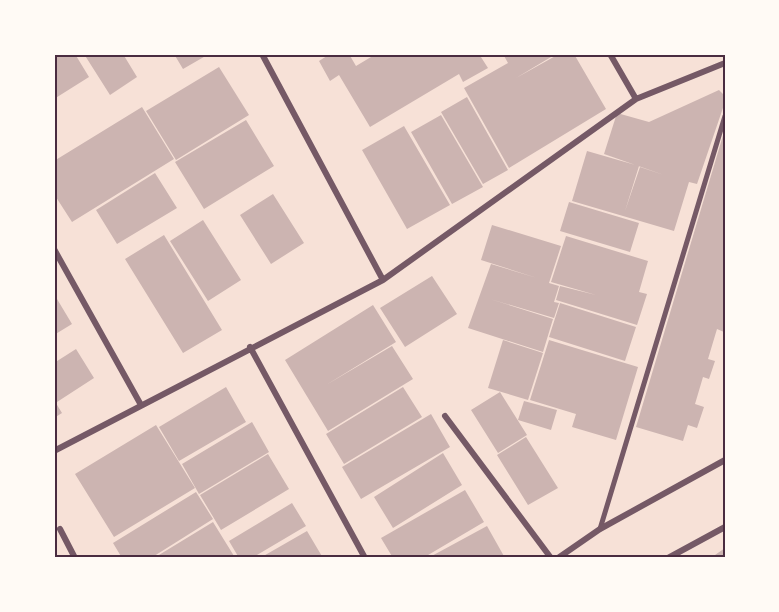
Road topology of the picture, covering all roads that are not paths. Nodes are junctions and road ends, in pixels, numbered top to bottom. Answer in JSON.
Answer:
{"nodes":[{"id":1,"x":262,"y":54,"type":"edge"},
{"id":2,"x":610,"y":54,"type":"edge"},
{"id":3,"x":725,"y":63,"type":"edge"},
{"id":4,"x":636,"y":99,"type":"junction"},
{"id":5,"x":725,"y":116,"type":"edge"},
{"id":6,"x":54,"y":249,"type":"edge"},
{"id":7,"x":383,"y":280,"type":"junction"},
{"id":8,"x":250,"y":347,"type":"junction"},
{"id":9,"x":141,"y":405,"type":"junction"},
{"id":10,"x":445,"y":416,"type":"dead end"},
{"id":11,"x":54,"y":452,"type":"edge"},
{"id":12,"x":725,"y":460,"type":"edge"},
{"id":13,"x":725,"y":527,"type":"edge"},
{"id":14,"x":60,"y":529,"type":"dead end"},
{"id":15,"x":600,"y":529,"type":"junction"},
{"id":16,"x":75,"y":558,"type":"edge"},
{"id":17,"x":365,"y":558,"type":"edge"},
{"id":18,"x":551,"y":558,"type":"edge"},
{"id":19,"x":558,"y":558,"type":"edge"},
{"id":20,"x":668,"y":558,"type":"edge"}],
"edges":[{"from":1,"to":7,"type":"street"},
{"from":2,"to":4,"type":"street"},
{"from":3,"to":4,"type":"street"},
{"from":4,"to":7,"type":"street"},
{"from":5,"to":15,"type":"street"},
{"from":6,"to":9,"type":"street"},
{"from":7,"to":8,"type":"street"},
{"from":8,"to":9,"type":"street"},
{"from":8,"to":17,"type":"street"},
{"from":9,"to":11,"type":"street"},
{"from":10,"to":18,"type":"street"},
{"from":12,"to":15,"type":"street"},
{"from":13,"to":20,"type":"street"},
{"from":14,"to":16,"type":"street"},
{"from":15,"to":19,"type":"street"}]}
